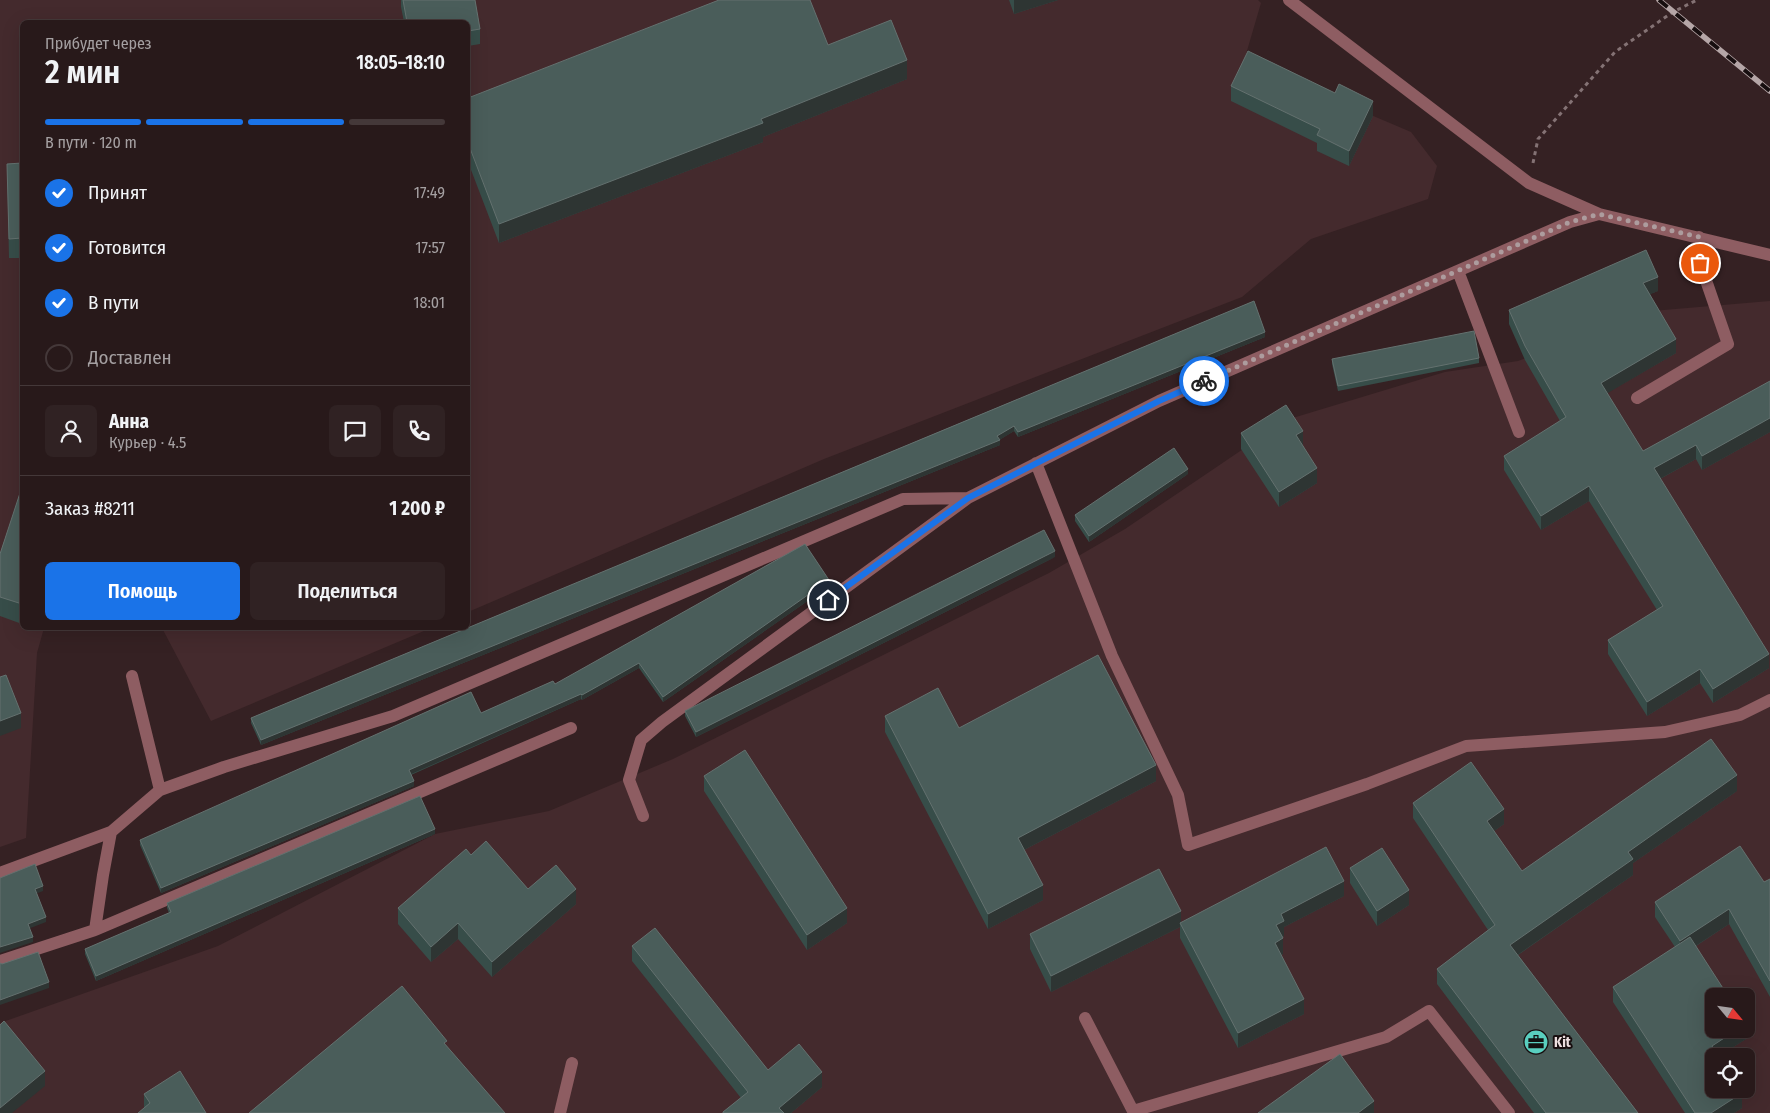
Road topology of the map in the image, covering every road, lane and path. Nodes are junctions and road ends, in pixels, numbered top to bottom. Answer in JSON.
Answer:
{"nodes":[{"id":1,"x":1289,"y":0,"type":"edge"},
{"id":2,"x":1697,"y":0,"type":"edge"},
{"id":3,"x":1529,"y":183,"type":"junction"},
{"id":4,"x":1599,"y":214,"type":"junction"},
{"id":5,"x":1699,"y":237,"type":"junction"},
{"id":6,"x":1770,"y":255,"type":"edge"},
{"id":7,"x":1458,"y":270,"type":"junction"},
{"id":8,"x":1637,"y":398,"type":"dead end"},
{"id":9,"x":1519,"y":432,"type":"dead end"},
{"id":10,"x":1036,"y":463,"type":"junction"},
{"id":11,"x":968,"y":498,"type":"junction"},
{"id":12,"x":132,"y":676,"type":"dead end"},
{"id":13,"x":1770,"y":700,"type":"edge"},
{"id":14,"x":571,"y":728,"type":"dead end"},
{"id":15,"x":160,"y":790,"type":"junction"},
{"id":16,"x":644,"y":816,"type":"dead end"},
{"id":17,"x":111,"y":832,"type":"junction"},
{"id":18,"x":0,"y":873,"type":"edge"},
{"id":19,"x":95,"y":930,"type":"junction"},
{"id":20,"x":0,"y":961,"type":"edge"},
{"id":21,"x":1085,"y":1018,"type":"dead end"},
{"id":22,"x":572,"y":1063,"type":"dead end"},
{"id":23,"x":560,"y":1113,"type":"edge"},
{"id":24,"x":1509,"y":1113,"type":"edge"}],
"edges":[{"from":1,"to":3,"type":"lane"},
{"from":2,"to":3,"type":"path"},
{"from":3,"to":4,"type":"lane"},
{"from":4,"to":5,"type":"lane"},
{"from":4,"to":7,"type":"lane"},
{"from":5,"to":6,"type":"lane"},
{"from":5,"to":8,"type":"lane"},
{"from":7,"to":9,"type":"lane"},
{"from":7,"to":10,"type":"lane"},
{"from":10,"to":11,"type":"lane"},
{"from":10,"to":13,"type":"lane"},
{"from":11,"to":15,"type":"lane"},
{"from":11,"to":16,"type":"lane"},
{"from":12,"to":15,"type":"lane"},
{"from":14,"to":19,"type":"lane"},
{"from":15,"to":17,"type":"lane"},
{"from":17,"to":18,"type":"lane"},
{"from":17,"to":19,"type":"lane"},
{"from":19,"to":20,"type":"lane"},
{"from":21,"to":24,"type":"lane"},
{"from":22,"to":23,"type":"lane"}]}
